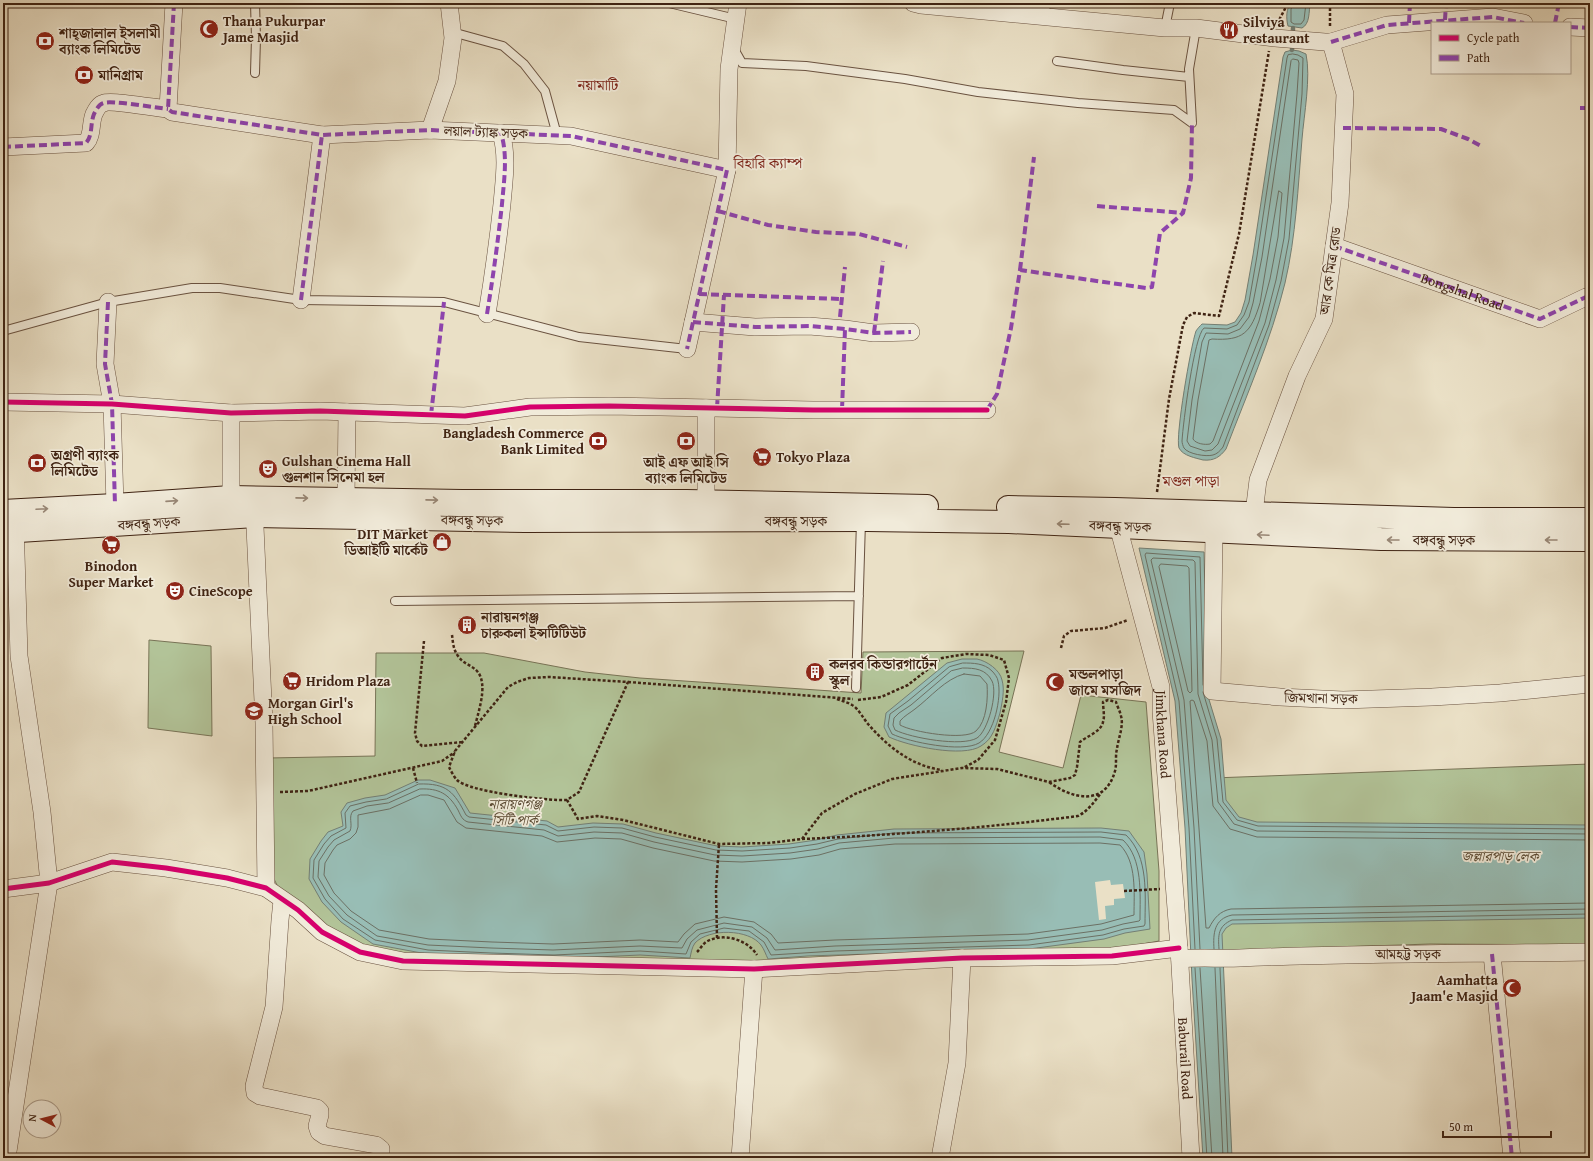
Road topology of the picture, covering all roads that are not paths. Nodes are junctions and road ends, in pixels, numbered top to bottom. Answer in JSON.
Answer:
{"nodes":[{"id":1,"x":174,"y":3,"type":"edge"},
{"id":2,"x":255,"y":3,"type":"edge"},
{"id":3,"x":449,"y":3,"type":"edge"},
{"id":4,"x":586,"y":3,"type":"edge"},
{"id":5,"x":593,"y":3,"type":"edge"},
{"id":6,"x":669,"y":3,"type":"edge"},
{"id":7,"x":1170,"y":3,"type":"edge"},
{"id":8,"x":918,"y":4,"type":"edge"},
{"id":9,"x":1046,"y":10,"type":"edge"},
{"id":10,"x":737,"y":11,"type":"edge"},
{"id":11,"x":1519,"y":22,"type":"edge"},
{"id":12,"x":1571,"y":27,"type":"edge"},
{"id":13,"x":1165,"y":28,"type":"junction"},
{"id":14,"x":1196,"y":28,"type":"junction"},
{"id":15,"x":1590,"y":28,"type":"edge"},
{"id":16,"x":452,"y":32,"type":"junction"},
{"id":17,"x":1328,"y":42,"type":"junction"},
{"id":18,"x":732,"y":45,"type":"junction"},
{"id":19,"x":1057,"y":61,"type":"dead end"},
{"id":20,"x":255,"y":73,"type":"dead end"},
{"id":21,"x":1189,"y":77,"type":"junction"},
{"id":22,"x":168,"y":109,"type":"junction"},
{"id":23,"x":430,"y":130,"type":"junction"},
{"id":24,"x":501,"y":133,"type":"junction"},
{"id":25,"x":322,"y":135,"type":"junction"},
{"id":26,"x":557,"y":135,"type":"junction"},
{"id":27,"x":3,"y":147,"type":"edge"},
{"id":28,"x":727,"y":170,"type":"junction"},
{"id":29,"x":1334,"y":246,"type":"junction"},
{"id":30,"x":1590,"y":297,"type":"edge"},
{"id":31,"x":301,"y":300,"type":"junction"},
{"id":32,"x":108,"y":302,"type":"junction"},
{"id":33,"x":487,"y":314,"type":"junction"},
{"id":34,"x":693,"y":322,"type":"junction"},
{"id":35,"x":3,"y":331,"type":"edge"},
{"id":36,"x":911,"y":332,"type":"dead end"},
{"id":37,"x":687,"y":349,"type":"joint"},
{"id":38,"x":3,"y":402,"type":"edge"},
{"id":39,"x":112,"y":404,"type":"junction"},
{"id":40,"x":706,"y":408,"type":"junction"},
{"id":41,"x":987,"y":410,"type":"dead end"},
{"id":42,"x":346,"y":412,"type":"junction"},
{"id":43,"x":231,"y":413,"type":"junction"},
{"id":44,"x":231,"y":497,"type":"junction"},
{"id":45,"x":346,"y":498,"type":"junction"},
{"id":46,"x":706,"y":502,"type":"junction"},
{"id":47,"x":115,"y":505,"type":"junction"},
{"id":48,"x":254,"y":507,"type":"junction"},
{"id":49,"x":9,"y":510,"type":"edge"},
{"id":50,"x":1254,"y":513,"type":"junction"},
{"id":51,"x":1590,"y":519,"type":"edge"},
{"id":52,"x":861,"y":520,"type":"junction"},
{"id":53,"x":1118,"y":526,"type":"junction"},
{"id":54,"x":1214,"y":531,"type":"junction"},
{"id":55,"x":9,"y":532,"type":"edge"},
{"id":56,"x":1590,"y":540,"type":"edge"},
{"id":57,"x":858,"y":596,"type":"junction"},
{"id":58,"x":395,"y":601,"type":"dead end"},
{"id":59,"x":1590,"y":684,"type":"edge"},
{"id":60,"x":856,"y":688,"type":"dead end"},
{"id":61,"x":49,"y":882,"type":"junction"},
{"id":62,"x":266,"y":888,"type":"junction"},
{"id":63,"x":3,"y":889,"type":"edge"},
{"id":64,"x":282,"y":901,"type":"junction"},
{"id":65,"x":1590,"y":952,"type":"edge"},
{"id":66,"x":1492,"y":954,"type":"junction"},
{"id":67,"x":1182,"y":955,"type":"junction"},
{"id":68,"x":962,"y":958,"type":"junction"},
{"id":69,"x":758,"y":969,"type":"junction"},
{"id":70,"x":7,"y":1158,"type":"edge"},
{"id":71,"x":381,"y":1158,"type":"edge"},
{"id":72,"x":740,"y":1158,"type":"edge"},
{"id":73,"x":940,"y":1158,"type":"edge"},
{"id":74,"x":1191,"y":1158,"type":"edge"},
{"id":75,"x":1512,"y":1158,"type":"edge"}],
"edges":[{"from":1,"to":22,"type":"street"},
{"from":2,"to":20,"type":"lane"},
{"from":3,"to":16,"type":"street"},
{"from":4,"to":5,"type":"lane"},
{"from":6,"to":10,"type":"lane"},
{"from":7,"to":13,"type":"lane"},
{"from":8,"to":9,"type":"street"},
{"from":9,"to":13,"type":"street"},
{"from":10,"to":18,"type":"street"},
{"from":11,"to":17,"type":"street"},
{"from":12,"to":15,"type":"street"},
{"from":13,"to":14,"type":"street"},
{"from":14,"to":17,"type":"street"},
{"from":14,"to":21,"type":"lane"},
{"from":16,"to":23,"type":"street"},
{"from":16,"to":26,"type":"lane"},
{"from":17,"to":29,"type":"street","name":"আর কে মিত্র রোড"},
{"from":18,"to":21,"type":"lane"},
{"from":18,"to":28,"type":"street"},
{"from":19,"to":21,"type":"lane"},
{"from":22,"to":25,"type":"street","name":"লয়াল ট্যাঙ্ক সড়ক"},
{"from":22,"to":27,"type":"street","name":"লয়াল ট্যাঙ্ক সড়ক"},
{"from":23,"to":24,"type":"street","name":"লয়াল ট্যাঙ্ক সড়ক"},
{"from":23,"to":25,"type":"street","name":"লয়াল ট্যাঙ্ক সড়ক"},
{"from":24,"to":26,"type":"street","name":"লয়াল ট্যাঙ্ক সড়ক"},
{"from":24,"to":33,"type":"street"},
{"from":25,"to":31,"type":"street"},
{"from":26,"to":28,"type":"street","name":"লয়াল ট্যাঙ্ক সড়ক"},
{"from":28,"to":34,"type":"street"},
{"from":29,"to":30,"type":"street","name":"Bongshal Road"},
{"from":29,"to":50,"type":"street","name":"আর কে মিত্র রোড"},
{"from":31,"to":32,"type":"lane"},
{"from":31,"to":33,"type":"lane"},
{"from":32,"to":35,"type":"lane"},
{"from":32,"to":39,"type":"street"},
{"from":33,"to":37,"type":"lane"},
{"from":34,"to":36,"type":"street"},
{"from":34,"to":37,"type":"street"},
{"from":38,"to":39,"type":"street"},
{"from":39,"to":43,"type":"street"},
{"from":39,"to":47,"type":"street"},
{"from":40,"to":41,"type":"street"},
{"from":40,"to":42,"type":"street"},
{"from":40,"to":46,"type":"street"},
{"from":42,"to":43,"type":"street"},
{"from":42,"to":45,"type":"street"},
{"from":43,"to":44,"type":"street"},
{"from":47,"to":44,"type":"main road","name":"বঙ্গবন্ধু সড়ক","one_way":true},
{"from":44,"to":48,"type":"main road","name":"বঙ্গবন্ধু সড়ক"},
{"from":45,"to":46,"type":"main road","name":"বঙ্গবন্ধু সড়ক","one_way":true},
{"from":48,"to":45,"type":"main road","name":"বঙ্গবন্ধু সড়ক","one_way":true},
{"from":46,"to":50,"type":"main road","name":"বঙ্গবন্ধু সড়ক"},
{"from":49,"to":47,"type":"main road","name":"বঙ্গবন্ধু সড়ক","one_way":true},
{"from":48,"to":52,"type":"main road","name":"বঙ্গবন্ধু সড়ক"},
{"from":48,"to":55,"type":"main road","name":"বঙ্গবন্ধু সড়ক"},
{"from":48,"to":62,"type":"street"},
{"from":49,"to":55,"type":"street"},
{"from":50,"to":51,"type":"main road","name":"বঙ্গবন্ধু সড়ক"},
{"from":53,"to":52,"type":"main road","name":"বঙ্গবন্ধু সড়ক","one_way":true},
{"from":52,"to":57,"type":"lane"},
{"from":53,"to":54,"type":"main road","name":"বঙ্গবন্ধু সড়ক"},
{"from":53,"to":67,"type":"street","name":"Jimkhana Road"},
{"from":56,"to":54,"type":"main road","name":"বঙ্গবন্ধু সড়ক","one_way":true},
{"from":54,"to":59,"type":"street","name":"জিমখানা সড়ক"},
{"from":55,"to":61,"type":"street"},
{"from":57,"to":58,"type":"lane"},
{"from":57,"to":60,"type":"lane"},
{"from":61,"to":62,"type":"street"},
{"from":61,"to":63,"type":"street"},
{"from":61,"to":70,"type":"street"},
{"from":62,"to":64,"type":"street","name":"আমহট্ট সড়ক"},
{"from":64,"to":69,"type":"street","name":"আমহট্ট সড়ক"},
{"from":64,"to":71,"type":"street"},
{"from":65,"to":66,"type":"street","name":"আমহট্ট সড়ক"},
{"from":66,"to":67,"type":"street","name":"আমহট্ট সড়ক"},
{"from":66,"to":75,"type":"street"},
{"from":67,"to":68,"type":"street","name":"আমহট্ট সড়ক"},
{"from":67,"to":74,"type":"street","name":"Baburail Road"},
{"from":68,"to":69,"type":"street","name":"আমহট্ট সড়ক"},
{"from":68,"to":73,"type":"street"},
{"from":69,"to":72,"type":"street"}]}
